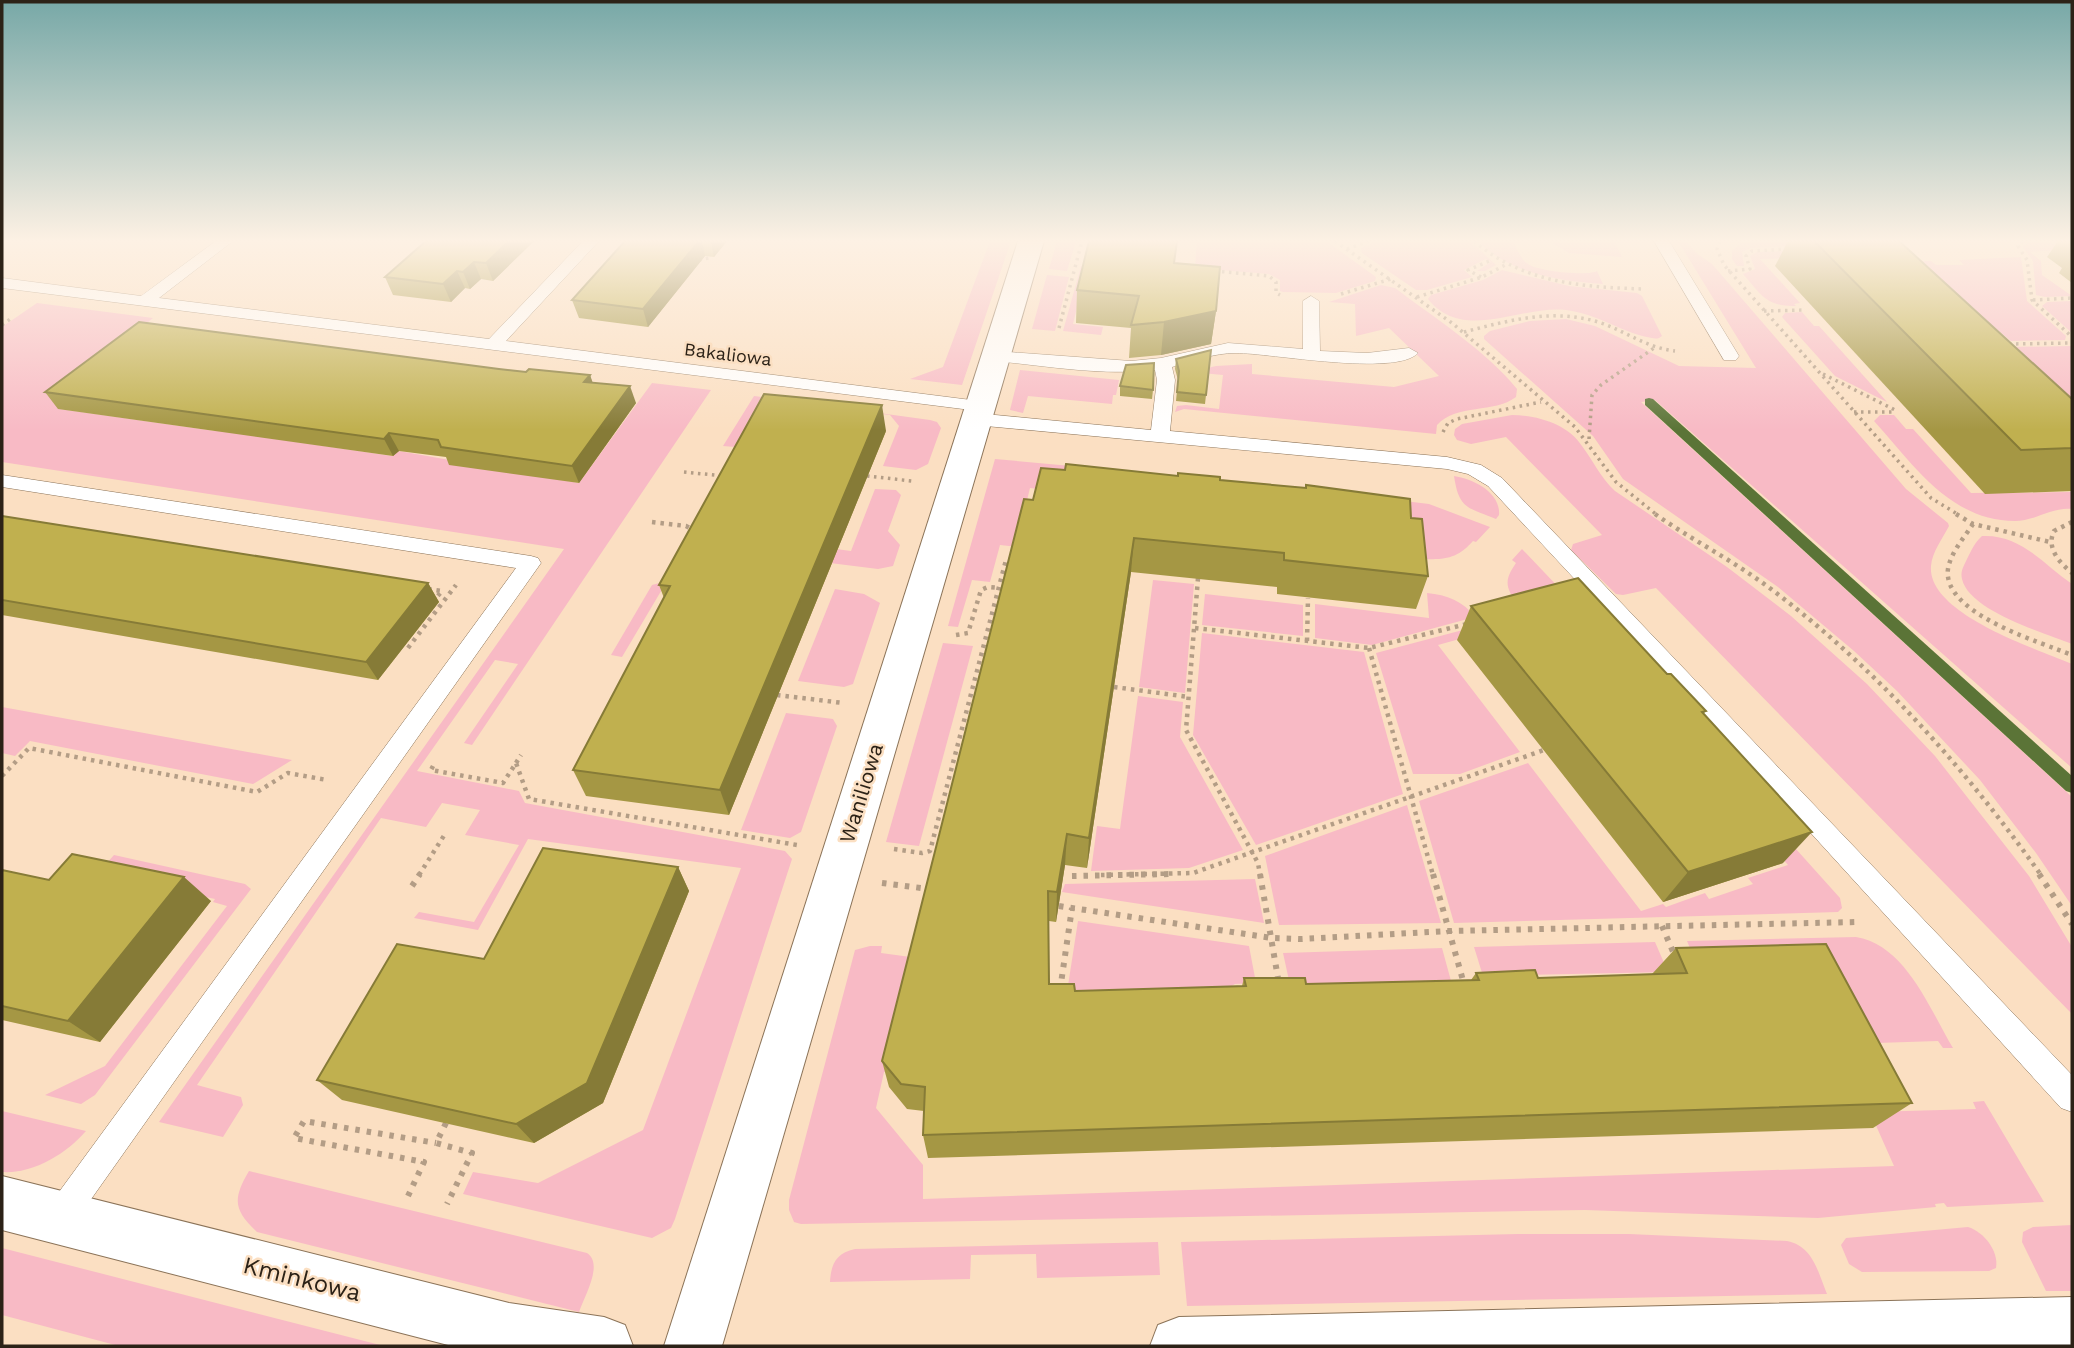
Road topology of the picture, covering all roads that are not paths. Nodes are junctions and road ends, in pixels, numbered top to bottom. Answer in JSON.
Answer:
{"nodes":[{"id":1,"x":167,"y":304,"type":"edge"},
{"id":2,"x":532,"y":304,"type":"edge"},
{"id":3,"x":1011,"y":304,"type":"edge"},
{"id":4,"x":1311,"y":304,"type":"edge"},
{"id":5,"x":1699,"y":304,"type":"edge"},
{"id":6,"x":493,"y":345,"type":"junction"},
{"id":7,"x":1409,"y":353,"type":"dead end"},
{"id":8,"x":1312,"y":354,"type":"junction"},
{"id":9,"x":995,"y":356,"type":"junction"},
{"id":10,"x":1730,"y":356,"type":"dead end"},
{"id":11,"x":1163,"y":364,"type":"junction"},
{"id":12,"x":977,"y":413,"type":"junction"},
{"id":13,"x":1160,"y":436,"type":"junction"},
{"id":14,"x":2,"y":481,"type":"edge"},
{"id":15,"x":2072,"y":1097,"type":"edge"},
{"id":16,"x":2,"y":1203,"type":"edge"},
{"id":17,"x":59,"y":1218,"type":"junction"},
{"id":18,"x":2072,"y":1326,"type":"edge"},
{"id":19,"x":1956,"y":1338,"type":"edge"},
{"id":20,"x":604,"y":1346,"type":"edge"},
{"id":21,"x":693,"y":1346,"type":"edge"},
{"id":22,"x":1179,"y":1346,"type":"edge"}],
"edges":[{"from":1,"to":6,"type":"lane","name":"Bakaliowa"},
{"from":2,"to":6,"type":"lane"},
{"from":3,"to":9,"type":"street","name":"Waniliowa"},
{"from":4,"to":8,"type":"lane"},
{"from":5,"to":10,"type":"lane"},
{"from":6,"to":12,"type":"lane","name":"Bakaliowa"},
{"from":7,"to":8,"type":"lane"},
{"from":8,"to":11,"type":"lane"},
{"from":9,"to":11,"type":"lane"},
{"from":9,"to":12,"type":"street","name":"Waniliowa"},
{"from":11,"to":13,"type":"lane"},
{"from":12,"to":13,"type":"lane","name":"Bakaliowa"},
{"from":12,"to":21,"type":"street","name":"Waniliowa"},
{"from":13,"to":15,"type":"lane","name":"Bakaliowa"},
{"from":14,"to":17,"type":"lane"},
{"from":16,"to":17,"type":"street","name":"Kminkowa"},
{"from":17,"to":20,"type":"street","name":"Kminkowa"},
{"from":18,"to":19,"type":"street"},
{"from":19,"to":22,"type":"street"}]}
